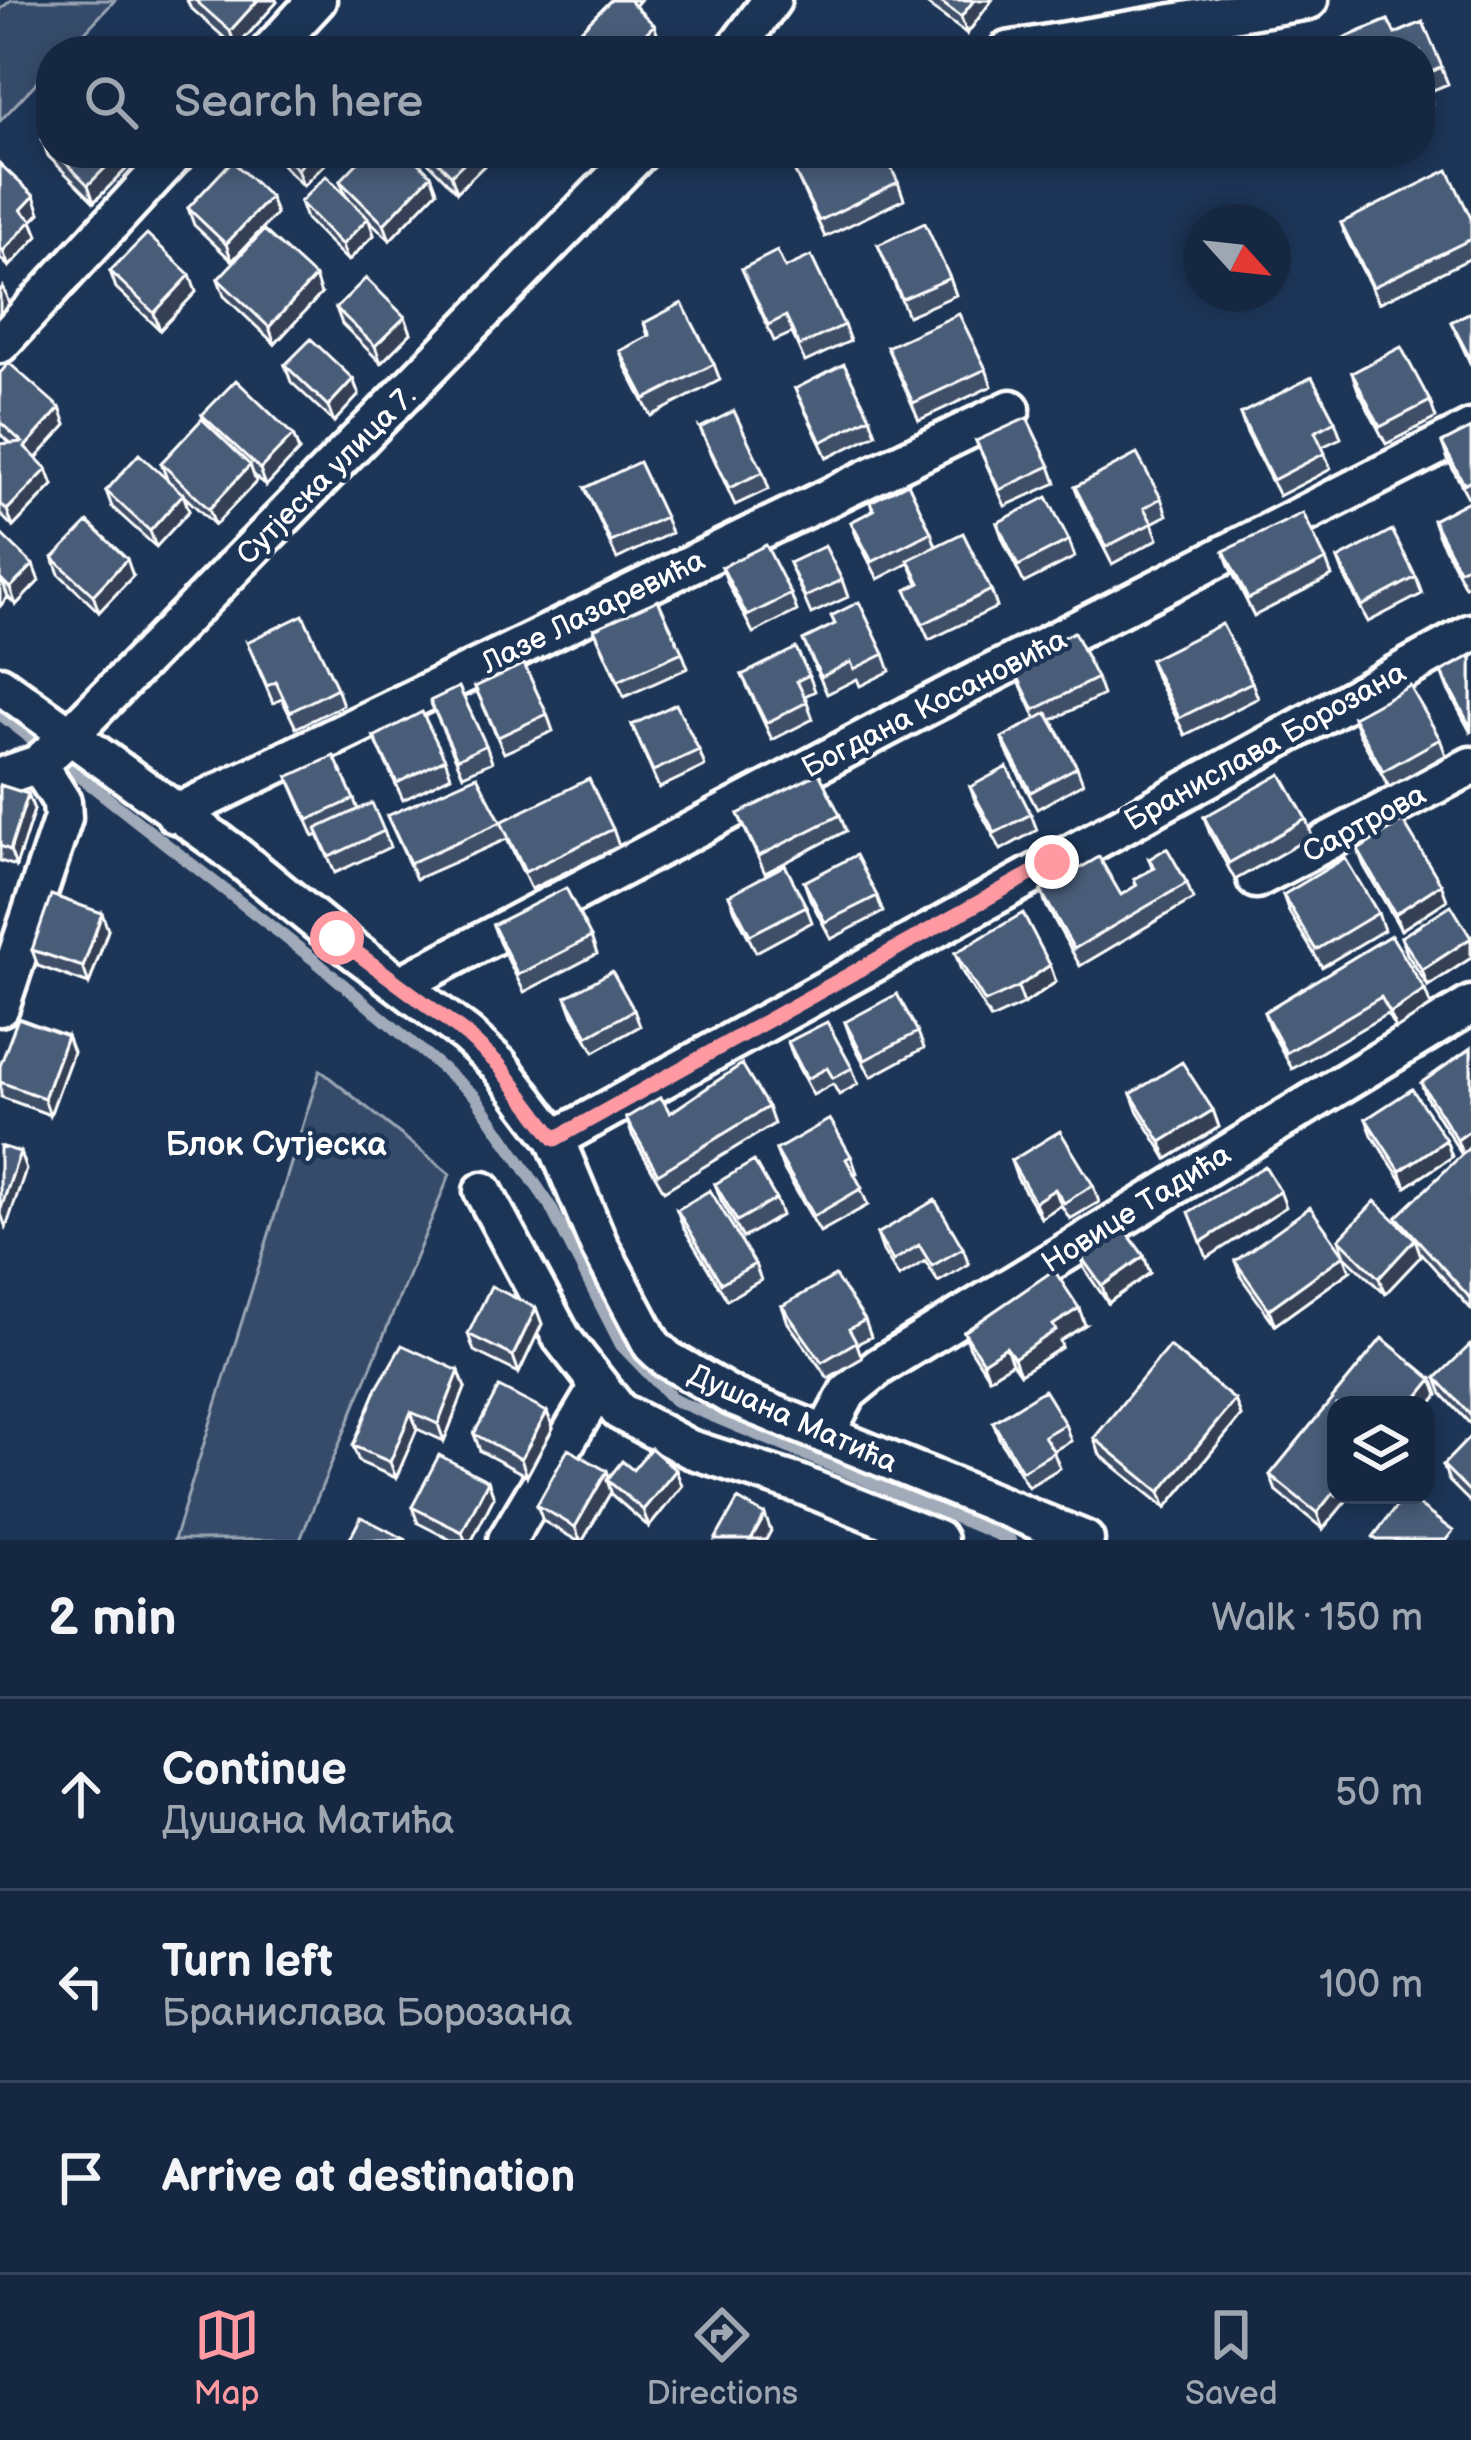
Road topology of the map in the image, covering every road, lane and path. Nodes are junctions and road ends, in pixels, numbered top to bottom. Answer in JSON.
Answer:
{"nodes":[{"id":1,"x":317,"y":0,"type":"edge"},
{"id":2,"x":772,"y":0,"type":"edge"},
{"id":3,"x":1310,"y":0,"type":"edge"},
{"id":4,"x":284,"y":36,"type":"edge"},
{"id":5,"x":753,"y":36,"type":"edge"},
{"id":6,"x":1096,"y":36,"type":"edge"},
{"id":7,"x":162,"y":168,"type":"edge"},
{"id":8,"x":623,"y":168,"type":"edge"},
{"id":9,"x":0,"y":344,"type":"edge"},
{"id":10,"x":1011,"y":409,"type":"dead end"},
{"id":11,"x":1471,"y":429,"type":"edge"},
{"id":12,"x":1471,"y":633,"type":"edge"},
{"id":13,"x":0,"y":685,"type":"edge"},
{"id":14,"x":68,"y":737,"type":"junction"},
{"id":15,"x":38,"y":764,"type":"junction"},
{"id":16,"x":1471,"y":766,"type":"edge"},
{"id":17,"x":0,"y":778,"type":"edge"},
{"id":18,"x":175,"y":814,"type":"junction"},
{"id":19,"x":1256,"y":880,"type":"dead end"},
{"id":20,"x":400,"y":985,"type":"junction"},
{"id":21,"x":1471,"y":1006,"type":"edge"},
{"id":22,"x":0,"y":1007,"type":"edge"},
{"id":23,"x":555,"y":1139,"type":"junction"},
{"id":24,"x":483,"y":1191,"type":"dead end"},
{"id":25,"x":598,"y":1388,"type":"junction"},
{"id":26,"x":825,"y":1435,"type":"junction"},
{"id":27,"x":507,"y":1540,"type":"edge"},
{"id":28,"x":938,"y":1540,"type":"edge"},
{"id":29,"x":1085,"y":1540,"type":"edge"}],
"edges":[{"from":1,"to":4,"type":"street"},
{"from":2,"to":5,"type":"street"},
{"from":3,"to":6,"type":"street"},
{"from":7,"to":9,"type":"street"},
{"from":8,"to":14,"type":"street","name":"Сутјеска улица 7."},
{"from":10,"to":18,"type":"street","name":"Лазе Лазаревића"},
{"from":11,"to":20,"type":"street","name":"Богдана Косановића"},
{"from":12,"to":23,"type":"street","name":"Бранислава Борозана"},
{"from":13,"to":14,"type":"street","name":"Душана Матића"},
{"from":14,"to":15,"type":"street","name":"Сутјеска улица 7."},
{"from":14,"to":18,"type":"street","name":"Душана Матића"},
{"from":15,"to":17,"type":"street","name":"Сутјеска улица 7."},
{"from":15,"to":22,"type":"street"},
{"from":16,"to":19,"type":"street","name":"Сартрова"},
{"from":18,"to":20,"type":"street","name":"Душана Матића"},
{"from":20,"to":23,"type":"street","name":"Душана Матића"},
{"from":21,"to":26,"type":"street","name":"Новице Тадића"},
{"from":23,"to":26,"type":"street","name":"Душана Матића"},
{"from":24,"to":25,"type":"street"},
{"from":25,"to":27,"type":"street"},
{"from":25,"to":28,"type":"street"},
{"from":26,"to":29,"type":"street","name":"Душана Матића"}]}
